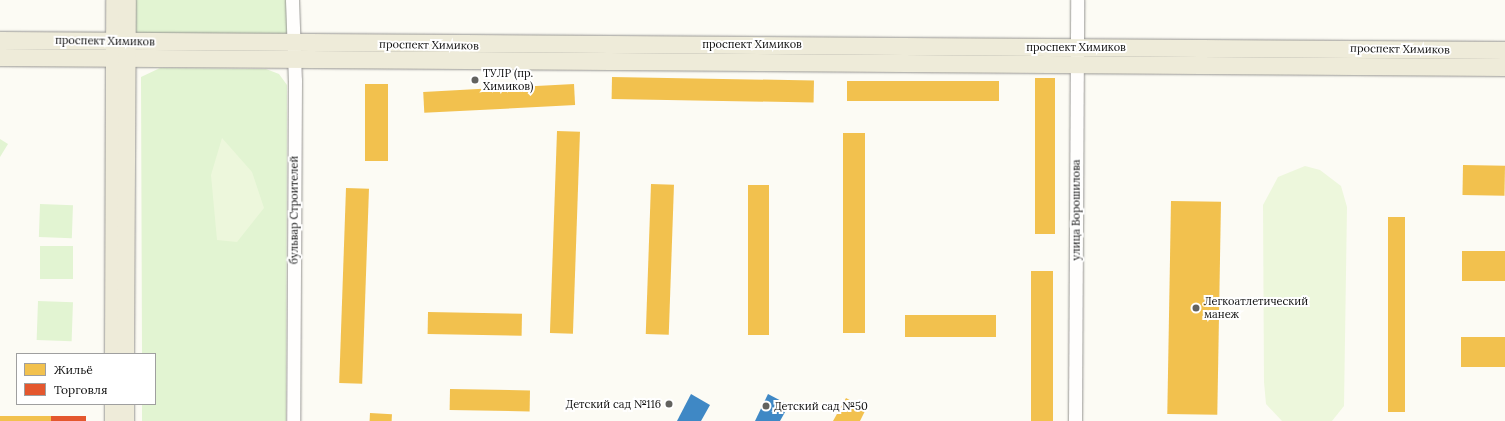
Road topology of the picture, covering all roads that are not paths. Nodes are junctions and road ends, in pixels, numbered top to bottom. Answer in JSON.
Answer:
{"nodes":[{"id":1,"x":114,"y":0,"type":"edge"},
{"id":2,"x":127,"y":0,"type":"edge"},
{"id":3,"x":292,"y":0,"type":"edge"},
{"id":4,"x":1077,"y":0,"type":"edge"},
{"id":5,"x":0,"y":40,"type":"edge"},
{"id":6,"x":1077,"y":47,"type":"junction"},
{"id":7,"x":120,"y":49,"type":"junction"},
{"id":8,"x":1505,"y":50,"type":"edge"},
{"id":9,"x":295,"y":52,"type":"junction"},
{"id":10,"x":0,"y":57,"type":"edge"},
{"id":11,"x":1077,"y":64,"type":"junction"},
{"id":12,"x":1505,"y":67,"type":"edge"},
{"id":13,"x":113,"y":353,"type":"edge"},
{"id":14,"x":125,"y":353,"type":"edge"},
{"id":15,"x":113,"y":405,"type":"edge"},
{"id":16,"x":125,"y":405,"type":"edge"},
{"id":17,"x":113,"y":421,"type":"edge"},
{"id":18,"x":125,"y":421,"type":"edge"},
{"id":19,"x":293,"y":421,"type":"edge"},
{"id":20,"x":1074,"y":421,"type":"edge"}],
"edges":[{"from":1,"to":7,"type":"main road"},
{"from":2,"to":7,"type":"main road"},
{"from":3,"to":9,"type":"street","name":"бульвар Строителей"},
{"from":4,"to":6,"type":"street","name":"улица Ворошилова"},
{"from":5,"to":7,"type":"main road","name":"проспект Химиков"},
{"from":6,"to":8,"type":"main road","name":"проспект Химиков"},
{"from":6,"to":9,"type":"main road","name":"проспект Химиков"},
{"from":6,"to":11,"type":"street","name":"улица Ворошилова"},
{"from":7,"to":9,"type":"main road","name":"проспект Химиков"},
{"from":7,"to":10,"type":"main road","name":"проспект Химиков"},
{"from":7,"to":13,"type":"main road"},
{"from":7,"to":14,"type":"main road"},
{"from":9,"to":11,"type":"main road","name":"проспект Химиков"},
{"from":9,"to":19,"type":"street","name":"бульвар Строителей"},
{"from":11,"to":12,"type":"main road","name":"проспект Химиков"},
{"from":11,"to":20,"type":"street","name":"улица Ворошилова"},
{"from":15,"to":17,"type":"main road"},
{"from":16,"to":18,"type":"main road"}]}
